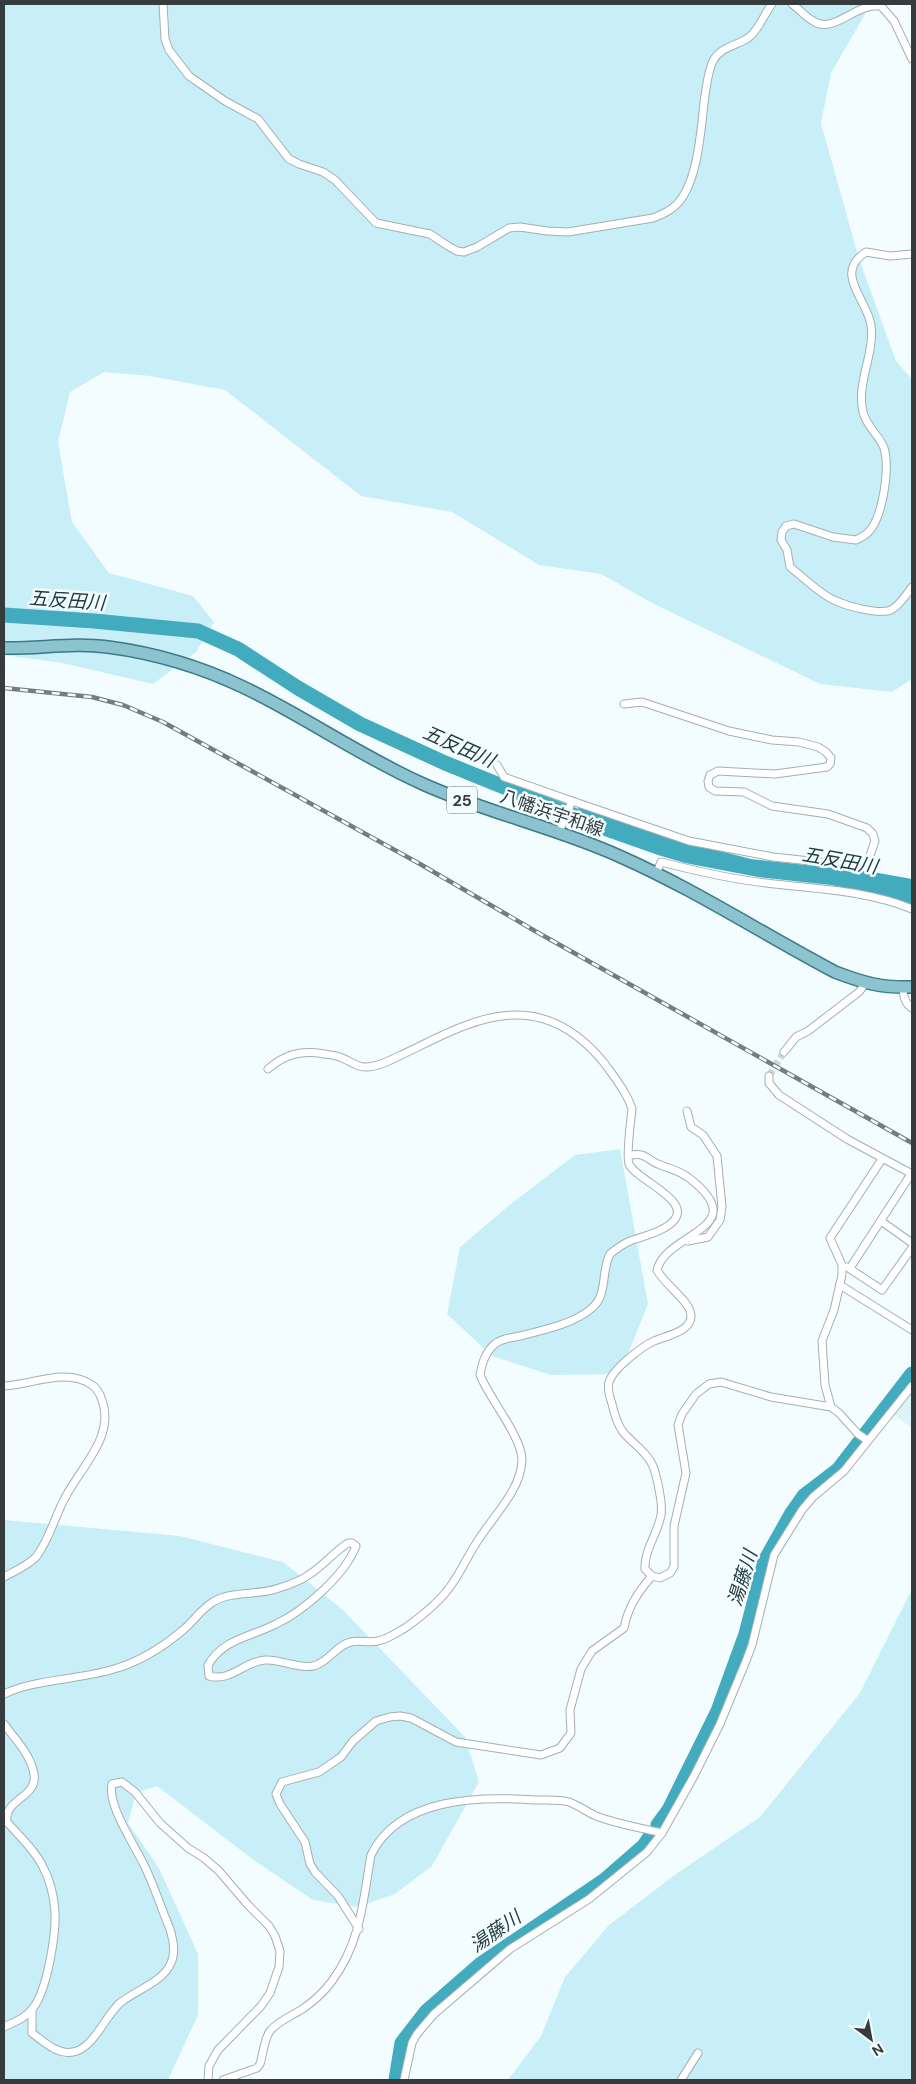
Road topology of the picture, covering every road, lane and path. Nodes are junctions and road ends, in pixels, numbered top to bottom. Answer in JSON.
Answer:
{"nodes":[{"id":1,"x":163,"y":4,"type":"edge"},
{"id":2,"x":772,"y":4,"type":"edge"},
{"id":3,"x":792,"y":4,"type":"edge"},
{"id":4,"x":912,"y":59,"type":"edge"},
{"id":5,"x":912,"y":254,"type":"edge"},
{"id":6,"x":912,"y":587,"type":"edge"},
{"id":7,"x":4,"y":648,"type":"edge"},
{"id":8,"x":624,"y":704,"type":"dead end"},
{"id":9,"x":496,"y":765,"type":"dead end"},
{"id":10,"x":571,"y":802,"type":"junction"},
{"id":11,"x":560,"y":828,"type":"junction"},
{"id":12,"x":656,"y":874,"type":"junction"},
{"id":13,"x":912,"y":910,"type":"edge"},
{"id":14,"x":865,"y":984,"type":"junction"},
{"id":15,"x":908,"y":987,"type":"edge"},
{"id":16,"x":912,"y":1008,"type":"edge"},
{"id":17,"x":784,"y":1052,"type":"tunnel mouth"},
{"id":18,"x":268,"y":1069,"type":"dead end"},
{"id":19,"x":770,"y":1076,"type":"dead end"},
{"id":20,"x":687,"y":1111,"type":"dead end"},
{"id":21,"x":630,"y":1155,"type":"junction"},
{"id":22,"x":882,"y":1159,"type":"junction"},
{"id":23,"x":912,"y":1174,"type":"edge"},
{"id":24,"x":881,"y":1221,"type":"junction"},
{"id":25,"x":683,"y":1242,"type":"junction"},
{"id":26,"x":912,"y":1243,"type":"edge"},
{"id":27,"x":912,"y":1248,"type":"edge"},
{"id":28,"x":842,"y":1265,"type":"junction"},
{"id":29,"x":850,"y":1268,"type":"junction"},
{"id":30,"x":840,"y":1285,"type":"junction"},
{"id":31,"x":912,"y":1330,"type":"edge"},
{"id":32,"x":4,"y":1386,"type":"edge"},
{"id":33,"x":912,"y":1386,"type":"edge"},
{"id":34,"x":831,"y":1407,"type":"junction"},
{"id":35,"x":863,"y":1437,"type":"junction"},
{"id":36,"x":652,"y":1576,"type":"junction"},
{"id":37,"x":4,"y":1577,"type":"edge"},
{"id":38,"x":4,"y":1694,"type":"edge"},
{"id":39,"x":4,"y":1724,"type":"edge"},
{"id":40,"x":662,"y":1833,"type":"junction"},
{"id":41,"x":359,"y":1928,"type":"junction"},
{"id":42,"x":32,"y":2010,"type":"junction"},
{"id":43,"x":4,"y":2027,"type":"edge"},
{"id":44,"x":698,"y":2053,"type":"dead end"},
{"id":45,"x":208,"y":2080,"type":"edge"},
{"id":46,"x":223,"y":2080,"type":"edge"},
{"id":47,"x":404,"y":2080,"type":"edge"},
{"id":48,"x":681,"y":2080,"type":"edge"}],
"edges":[{"from":1,"to":2,"type":"street"},
{"from":3,"to":4,"type":"street"},
{"from":5,"to":6,"type":"street"},
{"from":7,"to":11,"type":"main road","name":"八幡浜宇和線","number":"25"},
{"from":8,"to":10,"type":"street"},
{"from":9,"to":10,"type":"street"},
{"from":10,"to":11,"type":"street"},
{"from":11,"to":12,"type":"main road","name":"八幡浜宇和線","number":"25"},
{"from":12,"to":13,"type":"street"},
{"from":12,"to":14,"type":"main road","name":"八幡浜宇和線","number":"25"},
{"from":14,"to":15,"type":"main road","name":"八幡浜宇和線","number":"25"},
{"from":14,"to":17,"type":"street"},
{"from":15,"to":16,"type":"street"},
{"from":18,"to":21,"type":"street"},
{"from":19,"to":22,"type":"street"},
{"from":20,"to":25,"type":"street"},
{"from":21,"to":25,"type":"street"},
{"from":21,"to":38,"type":"street"},
{"from":22,"to":23,"type":"street"},
{"from":22,"to":28,"type":"street"},
{"from":23,"to":24,"type":"street"},
{"from":24,"to":26,"type":"street"},
{"from":24,"to":29,"type":"street"},
{"from":25,"to":36,"type":"street"},
{"from":27,"to":29,"type":"street"},
{"from":28,"to":29,"type":"street"},
{"from":28,"to":30,"type":"street"},
{"from":30,"to":31,"type":"street"},
{"from":30,"to":34,"type":"street"},
{"from":32,"to":37,"type":"street"},
{"from":33,"to":35,"type":"street"},
{"from":34,"to":35,"type":"street"},
{"from":34,"to":36,"type":"street"},
{"from":35,"to":40,"type":"street"},
{"from":36,"to":41,"type":"street"},
{"from":39,"to":42,"type":"street"},
{"from":40,"to":41,"type":"street"},
{"from":40,"to":47,"type":"street"},
{"from":41,"to":46,"type":"street"},
{"from":42,"to":43,"type":"street"},
{"from":42,"to":45,"type":"street"},
{"from":44,"to":48,"type":"street"}]}
